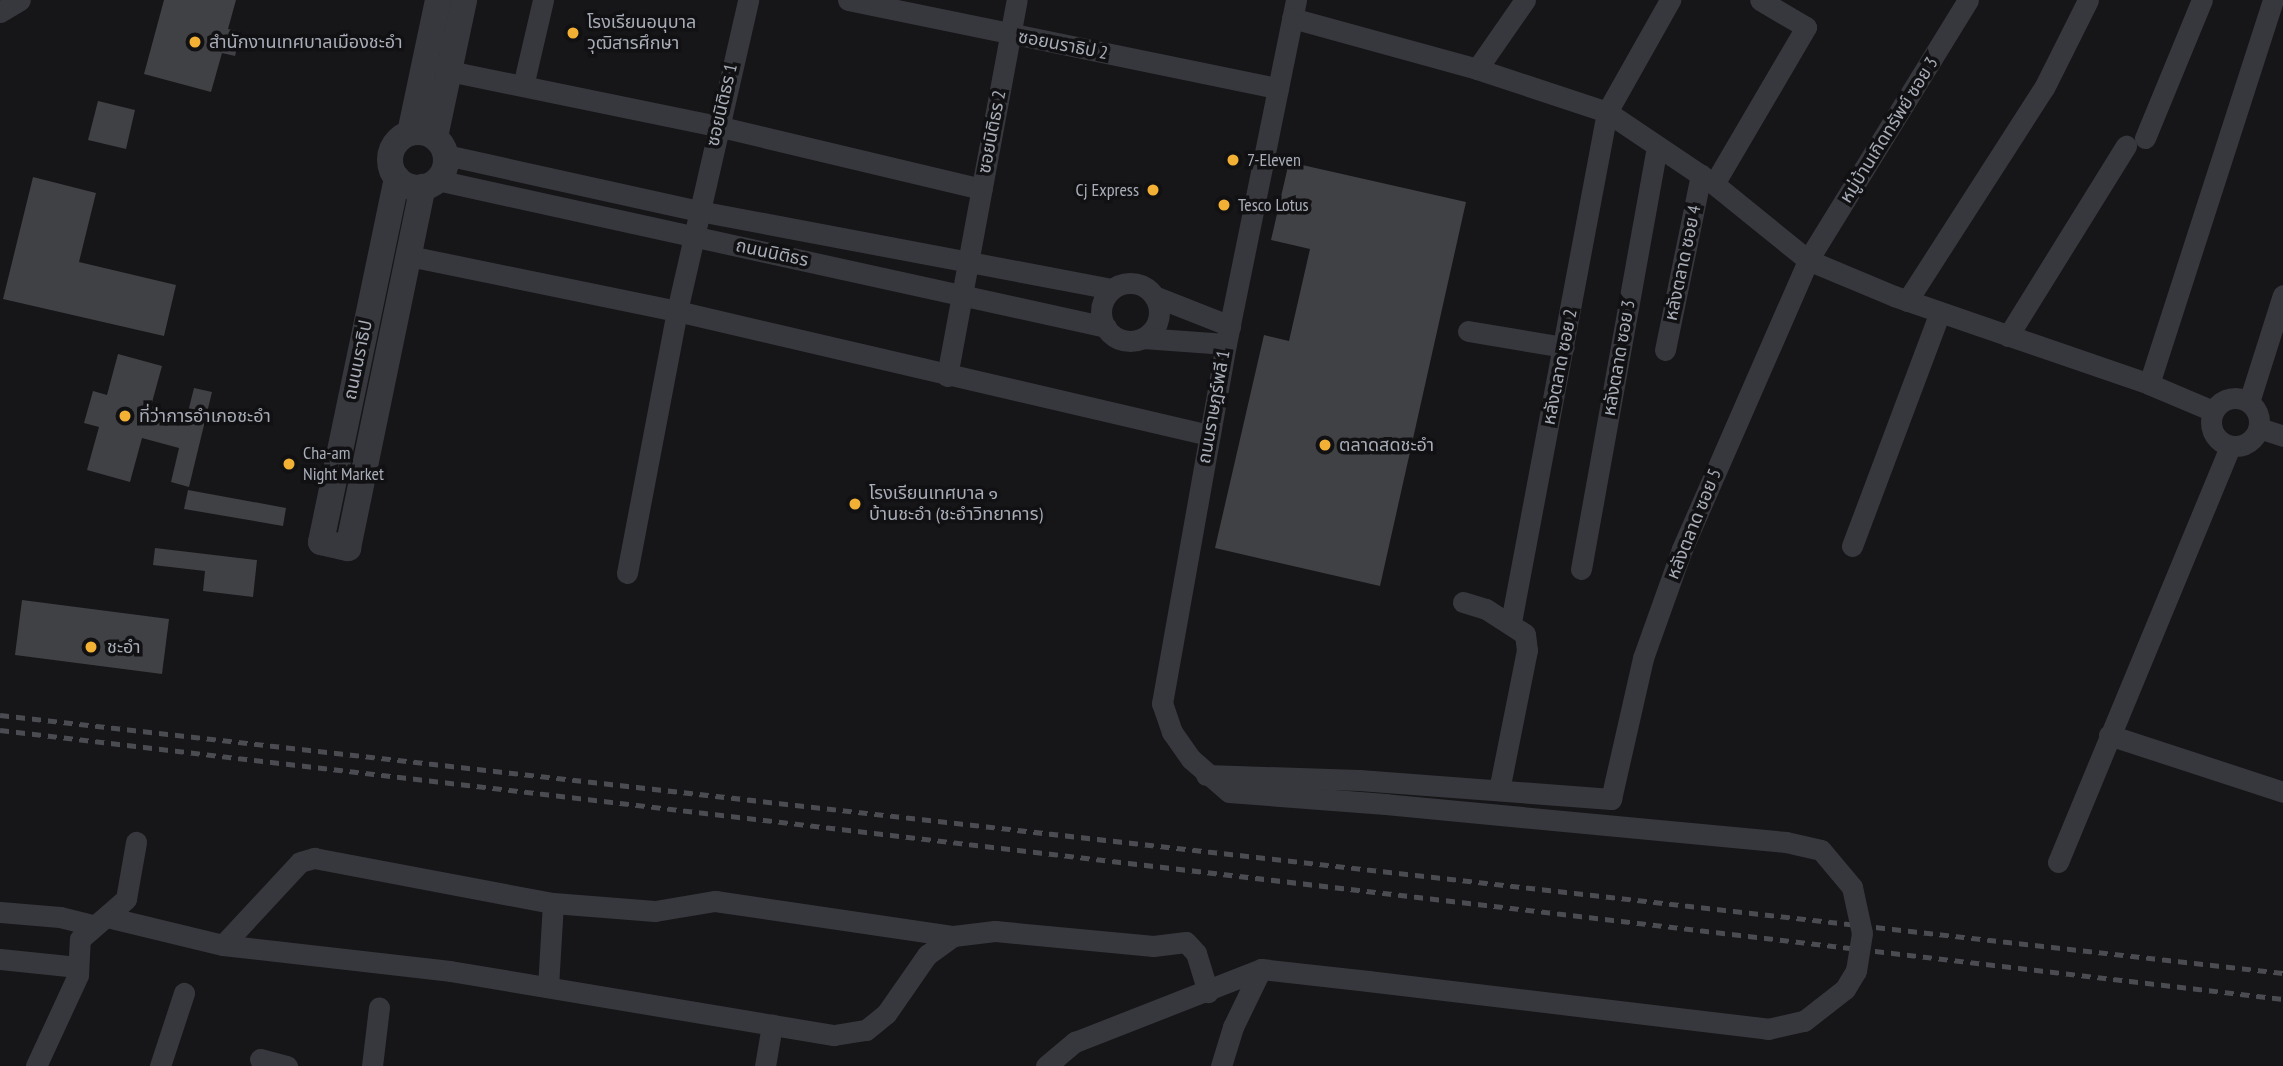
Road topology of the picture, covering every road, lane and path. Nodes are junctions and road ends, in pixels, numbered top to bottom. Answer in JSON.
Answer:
{"nodes":[{"id":1,"x":20,"y":0,"type":"edge"},
{"id":2,"x":438,"y":0,"type":"edge"},
{"id":3,"x":464,"y":0,"type":"edge"},
{"id":4,"x":543,"y":0,"type":"edge"},
{"id":5,"x":748,"y":0,"type":"edge"},
{"id":6,"x":848,"y":0,"type":"edge"},
{"id":7,"x":1017,"y":0,"type":"edge"},
{"id":8,"x":1525,"y":0,"type":"edge"},
{"id":9,"x":1670,"y":0,"type":"edge"},
{"id":10,"x":1759,"y":0,"type":"edge"},
{"id":11,"x":1968,"y":0,"type":"edge"},
{"id":12,"x":2088,"y":0,"type":"edge"},
{"id":13,"x":2203,"y":0,"type":"edge"},
{"id":14,"x":2273,"y":0,"type":"edge"},
{"id":15,"x":1790,"y":8,"type":"edge"},
{"id":16,"x":1294,"y":9,"type":"edge"},
{"id":17,"x":0,"y":12,"type":"edge"},
{"id":18,"x":1011,"y":35,"type":"junction"},
{"id":19,"x":1476,"y":69,"type":"junction"},
{"id":20,"x":449,"y":71,"type":"junction"},
{"id":21,"x":523,"y":86,"type":"junction"},
{"id":22,"x":1278,"y":88,"type":"junction"},
{"id":23,"x":1607,"y":112,"type":"junction"},
{"id":24,"x":717,"y":126,"type":"junction"},
{"id":25,"x":1657,"y":147,"type":"junction"},
{"id":26,"x":430,"y":159,"type":"junction"},
{"id":27,"x":397,"y":178,"type":"junction"},
{"id":28,"x":1707,"y":180,"type":"junction"},
{"id":29,"x":982,"y":189,"type":"junction"},
{"id":30,"x":699,"y":211,"type":"junction"},
{"id":31,"x":693,"y":236,"type":"junction"},
{"id":32,"x":409,"y":256,"type":"junction"},
{"id":33,"x":1808,"y":260,"type":"junction"},
{"id":34,"x":970,"y":264,"type":"junction"},
{"id":35,"x":1112,"y":289,"type":"junction"},
{"id":36,"x":2283,"y":295,"type":"edge"},
{"id":37,"x":965,"y":296,"type":"junction"},
{"id":38,"x":1154,"y":296,"type":"junction"},
{"id":39,"x":1907,"y":301,"type":"junction"},
{"id":40,"x":677,"y":312,"type":"junction"},
{"id":41,"x":1940,"y":312,"type":"junction"},
{"id":42,"x":1106,"y":327,"type":"junction"},
{"id":43,"x":1468,"y":331,"type":"dead end"},
{"id":44,"x":1228,"y":335,"type":"junction"},
{"id":45,"x":2008,"y":336,"type":"junction"},
{"id":46,"x":1143,"y":338,"type":"junction"},
{"id":47,"x":1564,"y":347,"type":"junction"},
{"id":48,"x":1665,"y":350,"type":"dead end"},
{"id":49,"x":947,"y":376,"type":"junction"},
{"id":50,"x":2149,"y":384,"type":"junction"},
{"id":51,"x":349,"y":398,"type":"junction"},
{"id":52,"x":2249,"y":402,"type":"junction"},
{"id":53,"x":378,"y":405,"type":"junction"},
{"id":54,"x":2213,"y":411,"type":"junction"},
{"id":55,"x":2259,"y":428,"type":"junction"},
{"id":56,"x":1209,"y":435,"type":"junction"},
{"id":57,"x":2283,"y":436,"type":"edge"},
{"id":58,"x":2230,"y":446,"type":"junction"},
{"id":59,"x":1852,"y":546,"type":"dead end"},
{"id":60,"x":1581,"y":569,"type":"dead end"},
{"id":61,"x":627,"y":573,"type":"dead end"},
{"id":62,"x":1463,"y":602,"type":"dead end"},
{"id":63,"x":1511,"y":622,"type":"junction"},
{"id":64,"x":2109,"y":736,"type":"junction"},
{"id":65,"x":1206,"y":775,"type":"junction"},
{"id":66,"x":1499,"y":790,"type":"junction"},
{"id":67,"x":2283,"y":792,"type":"edge"},
{"id":68,"x":136,"y":842,"type":"dead end"},
{"id":69,"x":2058,"y":862,"type":"dead end"},
{"id":70,"x":553,"y":903,"type":"junction"},
{"id":71,"x":0,"y":912,"type":"edge"},
{"id":72,"x":100,"y":921,"type":"junction"},
{"id":73,"x":953,"y":936,"type":"junction"},
{"id":74,"x":223,"y":945,"type":"junction"},
{"id":75,"x":0,"y":960,"type":"edge"},
{"id":76,"x":78,"y":967,"type":"junction"},
{"id":77,"x":1261,"y":969,"type":"junction"},
{"id":78,"x":548,"y":987,"type":"junction"},
{"id":79,"x":1208,"y":992,"type":"junction"},
{"id":80,"x":184,"y":993,"type":"dead end"},
{"id":81,"x":379,"y":1007,"type":"dead end"},
{"id":82,"x":772,"y":1026,"type":"junction"},
{"id":83,"x":260,"y":1059,"type":"dead end"},
{"id":84,"x":36,"y":1066,"type":"edge"},
{"id":85,"x":160,"y":1066,"type":"edge"},
{"id":86,"x":287,"y":1066,"type":"edge"},
{"id":87,"x":372,"y":1066,"type":"edge"},
{"id":88,"x":765,"y":1066,"type":"edge"},
{"id":89,"x":1046,"y":1066,"type":"edge"},
{"id":90,"x":1221,"y":1066,"type":"edge"}],
"edges":[{"from":1,"to":17,"type":"street"},
{"from":2,"to":26,"type":"street","name":"ถนนนราธิป"},
{"from":3,"to":20,"type":"street","name":"ถนนนราธิป"},
{"from":4,"to":21,"type":"street"},
{"from":5,"to":24,"type":"street","name":"ซอยนิติธร 1"},
{"from":6,"to":18,"type":"street","name":"ซอยนราธิป 2"},
{"from":7,"to":18,"type":"street","name":"ซอยนิติธร 2"},
{"from":8,"to":19,"type":"street"},
{"from":9,"to":23,"type":"street","name":"หลังตลาด ซอย 2"},
{"from":10,"to":15,"type":"street"},
{"from":11,"to":33,"type":"street","name":"หมู่บ้านเกิดทรัพย์ ซอย 3"},
{"from":12,"to":39,"type":"street"},
{"from":13,"to":45,"type":"street"},
{"from":14,"to":50,"type":"street"},
{"from":15,"to":28,"type":"street","name":"หลังตลาด ซอย 4"},
{"from":16,"to":19,"type":"street"},
{"from":16,"to":22,"type":"street","name":"ถนนราษฎร์พลี 1"},
{"from":18,"to":22,"type":"street","name":"ซอยนราธิป 2"},
{"from":18,"to":29,"type":"street","name":"ซอยนิติธร 2"},
{"from":19,"to":23,"type":"street"},
{"from":20,"to":21,"type":"street"},
{"from":20,"to":26,"type":"street","name":"ถนนนราธิป"},
{"from":21,"to":24,"type":"street"},
{"from":22,"to":44,"type":"street","name":"ถนนราษฎร์พลี 1"},
{"from":23,"to":25,"type":"street"},
{"from":23,"to":47,"type":"street","name":"หลังตลาด ซอย 2"},
{"from":24,"to":29,"type":"street"},
{"from":24,"to":30,"type":"street","name":"ซอยนิติธร 1"},
{"from":25,"to":28,"type":"street"},
{"from":25,"to":60,"type":"street","name":"หลังตลาด ซอย 3"},
{"from":26,"to":27,"type":"street"},
{"from":26,"to":27,"type":"street","name":"ถนนนราธิป"},
{"from":26,"to":30,"type":"street","name":"ถนนนิติธร"},
{"from":26,"to":31,"type":"street","name":"ถนนนิติธร"},
{"from":26,"to":32,"type":"street","name":"ถนนนราธิป"},
{"from":27,"to":51,"type":"street","name":"ถนนนราธิป"},
{"from":28,"to":33,"type":"street"},
{"from":28,"to":48,"type":"street","name":"หลังตลาด ซอย 4"},
{"from":29,"to":34,"type":"street","name":"ซอยนิติธร 2"},
{"from":30,"to":31,"type":"street","name":"ซอยนิติธร 1"},
{"from":30,"to":34,"type":"street","name":"ถนนนิติธร"},
{"from":31,"to":37,"type":"street","name":"ถนนนิติธร"},
{"from":31,"to":40,"type":"street","name":"ซอยนิติธร 1"},
{"from":32,"to":40,"type":"street"},
{"from":32,"to":53,"type":"street","name":"ถนนนราธิป"},
{"from":33,"to":39,"type":"street"},
{"from":33,"to":66,"type":"street","name":"หลังตลาด ซอย 5"},
{"from":34,"to":35,"type":"street","name":"ถนนนิติธร"},
{"from":34,"to":37,"type":"street","name":"ซอยนิติธร 2"},
{"from":35,"to":38,"type":"street"},
{"from":35,"to":42,"type":"street"},
{"from":36,"to":52,"type":"street"},
{"from":37,"to":42,"type":"street","name":"ถนนนิติธร"},
{"from":37,"to":49,"type":"street","name":"ซอยนิติธร 2"},
{"from":38,"to":44,"type":"street"},
{"from":38,"to":46,"type":"street"},
{"from":39,"to":41,"type":"street"},
{"from":40,"to":49,"type":"street"},
{"from":40,"to":61,"type":"street","name":"ซอยนิติธร 1"},
{"from":41,"to":45,"type":"street"},
{"from":41,"to":59,"type":"street"},
{"from":42,"to":46,"type":"street"},
{"from":43,"to":47,"type":"street"},
{"from":44,"to":46,"type":"street"},
{"from":44,"to":56,"type":"street","name":"ถนนราษฎร์พลี 1"},
{"from":45,"to":50,"type":"street"},
{"from":47,"to":63,"type":"street","name":"หลังตลาด ซอย 2"},
{"from":49,"to":56,"type":"street"},
{"from":50,"to":54,"type":"street"},
{"from":51,"to":53,"type":"street"},
{"from":51,"to":53,"type":"street","name":"ถนนนราธิป"},
{"from":52,"to":54,"type":"street"},
{"from":52,"to":55,"type":"street"},
{"from":54,"to":58,"type":"street"},
{"from":55,"to":57,"type":"street"},
{"from":55,"to":58,"type":"street"},
{"from":56,"to":65,"type":"street","name":"ถนนราษฎร์พลี 1"},
{"from":58,"to":64,"type":"street"},
{"from":62,"to":63,"type":"street"},
{"from":63,"to":66,"type":"street"},
{"from":64,"to":67,"type":"street"},
{"from":64,"to":69,"type":"street"},
{"from":65,"to":66,"type":"street"},
{"from":65,"to":77,"type":"street","name":"ถนนราษฎร์พลี 1","bridge":true},
{"from":68,"to":72,"type":"street"},
{"from":70,"to":73,"type":"street"},
{"from":70,"to":74,"type":"street"},
{"from":70,"to":78,"type":"street"},
{"from":71,"to":72,"type":"street"},
{"from":72,"to":74,"type":"street"},
{"from":72,"to":76,"type":"street"},
{"from":73,"to":79,"type":"street"},
{"from":73,"to":82,"type":"street"},
{"from":74,"to":78,"type":"street"},
{"from":75,"to":76,"type":"street"},
{"from":76,"to":84,"type":"street"},
{"from":77,"to":79,"type":"street"},
{"from":77,"to":90,"type":"street"},
{"from":78,"to":82,"type":"street"},
{"from":79,"to":89,"type":"street"},
{"from":80,"to":85,"type":"street"},
{"from":81,"to":87,"type":"street"},
{"from":82,"to":88,"type":"street"},
{"from":83,"to":86,"type":"street"}]}
